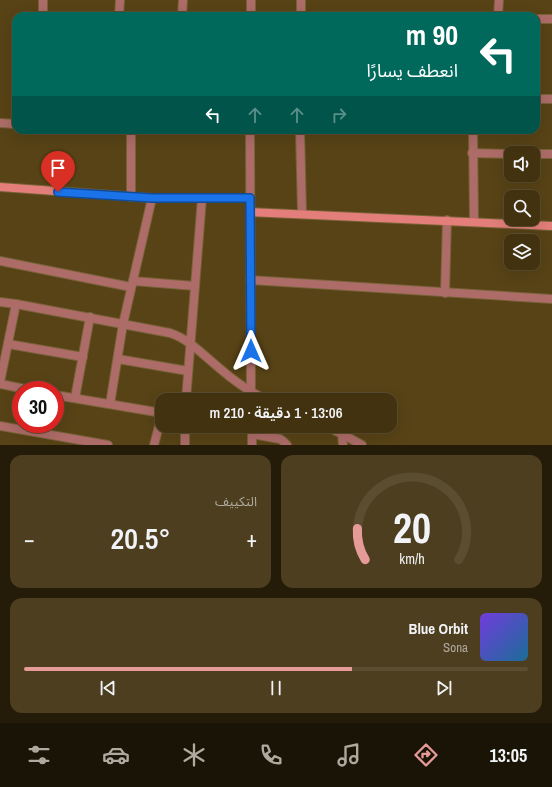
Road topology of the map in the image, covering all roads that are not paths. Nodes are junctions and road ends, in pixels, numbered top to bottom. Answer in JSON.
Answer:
{"nodes":[{"id":1,"x":43,"y":0,"type":"edge"},
{"id":2,"x":120,"y":0,"type":"edge"},
{"id":3,"x":183,"y":0,"type":"edge"},
{"id":4,"x":251,"y":0,"type":"edge"},
{"id":5,"x":300,"y":0,"type":"edge"},
{"id":6,"x":499,"y":0,"type":"edge"},
{"id":7,"x":43,"y":12,"type":"edge"},
{"id":8,"x":120,"y":12,"type":"edge"},
{"id":9,"x":182,"y":12,"type":"edge"},
{"id":10,"x":251,"y":12,"type":"edge"},
{"id":11,"x":301,"y":12,"type":"edge"},
{"id":12,"x":498,"y":12,"type":"edge"},
{"id":13,"x":540,"y":19,"type":"edge"},
{"id":14,"x":552,"y":19,"type":"edge"},
{"id":15,"x":540,"y":99,"type":"edge"},
{"id":16,"x":552,"y":99,"type":"edge"},
{"id":17,"x":0,"y":123,"type":"edge"},
{"id":18,"x":12,"y":124,"type":"edge"},
{"id":19,"x":131,"y":134,"type":"edge"},
{"id":20,"x":250,"y":134,"type":"edge"},
{"id":21,"x":300,"y":134,"type":"edge"},
{"id":22,"x":472,"y":134,"type":"edge"},
{"id":23,"x":472,"y":153,"type":"junction"},
{"id":24,"x":504,"y":154,"type":"edge"},
{"id":25,"x":540,"y":154,"type":"edge"},
{"id":26,"x":552,"y":154,"type":"edge"},
{"id":27,"x":0,"y":187,"type":"edge"},
{"id":28,"x":131,"y":197,"type":"junction"},
{"id":29,"x":152,"y":198,"type":"junction"},
{"id":30,"x":202,"y":198,"type":"junction"},
{"id":31,"x":250,"y":198,"type":"junction"},
{"id":32,"x":250,"y":212,"type":"junction"},
{"id":33,"x":302,"y":213,"type":"junction"},
{"id":34,"x":448,"y":220,"type":"junction"},
{"id":35,"x":474,"y":221,"type":"junction"},
{"id":36,"x":552,"y":226,"type":"edge"},
{"id":37,"x":0,"y":261,"type":"edge"},
{"id":38,"x":250,"y":280,"type":"junction"},
{"id":39,"x":132,"y":284,"type":"junction"},
{"id":40,"x":194,"y":286,"type":"junction"},
{"id":41,"x":445,"y":293,"type":"junction"},
{"id":42,"x":552,"y":299,"type":"edge"},
{"id":43,"x":0,"y":302,"type":"edge"},
{"id":44,"x":16,"y":304,"type":"junction"},
{"id":45,"x":90,"y":318,"type":"junction"},
{"id":46,"x":123,"y":324,"type":"junction"},
{"id":47,"x":190,"y":343,"type":"junction"},
{"id":48,"x":8,"y":344,"type":"junction"},
{"id":49,"x":83,"y":357,"type":"junction"},
{"id":50,"x":118,"y":359,"type":"junction"},
{"id":51,"x":188,"y":371,"type":"junction"},
{"id":52,"x":0,"y":383,"type":"edge"},
{"id":53,"x":12,"y":386,"type":"edge"},
{"id":54,"x":186,"y":393,"type":"edge"},
{"id":55,"x":248,"y":393,"type":"edge"},
{"id":56,"x":251,"y":393,"type":"edge"},
{"id":57,"x":64,"y":396,"type":"edge"},
{"id":58,"x":75,"y":398,"type":"junction"},
{"id":59,"x":110,"y":404,"type":"junction"},
{"id":60,"x":155,"y":413,"type":"edge"},
{"id":61,"x":0,"y":426,"type":"edge"},
{"id":62,"x":157,"y":433,"type":"edge"},
{"id":63,"x":185,"y":433,"type":"edge"},
{"id":64,"x":252,"y":433,"type":"edge"},
{"id":65,"x":260,"y":433,"type":"edge"},
{"id":66,"x":342,"y":434,"type":"joint"},
{"id":67,"x":71,"y":442,"type":"edge"},
{"id":68,"x":108,"y":445,"type":"edge"},
{"id":69,"x":154,"y":445,"type":"edge"},
{"id":70,"x":185,"y":445,"type":"edge"},
{"id":71,"x":252,"y":445,"type":"edge"},
{"id":72,"x":287,"y":445,"type":"edge"},
{"id":73,"x":343,"y":445,"type":"edge"},
{"id":74,"x":362,"y":445,"type":"edge"}],
"edges":[{"from":1,"to":7,"type":"street"},
{"from":2,"to":8,"type":"street"},
{"from":3,"to":9,"type":"street"},
{"from":4,"to":10,"type":"street"},
{"from":5,"to":11,"type":"street"},
{"from":6,"to":12,"type":"street"},
{"from":13,"to":14,"type":"street"},
{"from":15,"to":16,"type":"street"},
{"from":17,"to":18,"type":"street"},
{"from":19,"to":28,"type":"street"},
{"from":20,"to":31,"type":"street"},
{"from":21,"to":33,"type":"street"},
{"from":22,"to":23,"type":"street"},
{"from":23,"to":24,"type":"street"},
{"from":23,"to":35,"type":"street"},
{"from":25,"to":26,"type":"street"},
{"from":27,"to":28,"type":"street"},
{"from":28,"to":29,"type":"street"},
{"from":29,"to":30,"type":"street"},
{"from":29,"to":39,"type":"street"},
{"from":30,"to":31,"type":"street"},
{"from":30,"to":40,"type":"street"},
{"from":31,"to":32,"type":"street"},
{"from":32,"to":33,"type":"street"},
{"from":32,"to":38,"type":"street"},
{"from":33,"to":34,"type":"street"},
{"from":34,"to":35,"type":"street"},
{"from":34,"to":41,"type":"street"},
{"from":35,"to":36,"type":"street"},
{"from":37,"to":39,"type":"street"},
{"from":38,"to":41,"type":"street"},
{"from":38,"to":56,"type":"street"},
{"from":39,"to":40,"type":"street"},
{"from":39,"to":46,"type":"street"},
{"from":40,"to":47,"type":"street"},
{"from":41,"to":42,"type":"street"},
{"from":43,"to":44,"type":"street"},
{"from":44,"to":45,"type":"street"},
{"from":44,"to":48,"type":"street"},
{"from":45,"to":46,"type":"street"},
{"from":45,"to":49,"type":"street"},
{"from":46,"to":47,"type":"street"},
{"from":46,"to":50,"type":"street"},
{"from":47,"to":51,"type":"street"},
{"from":47,"to":55,"type":"street"},
{"from":48,"to":49,"type":"street"},
{"from":48,"to":52,"type":"street"},
{"from":49,"to":58,"type":"street"},
{"from":50,"to":51,"type":"street"},
{"from":50,"to":59,"type":"street"},
{"from":51,"to":54,"type":"street"},
{"from":52,"to":53,"type":"street"},
{"from":57,"to":58,"type":"street"},
{"from":58,"to":59,"type":"street"},
{"from":59,"to":60,"type":"street"},
{"from":61,"to":67,"type":"street"},
{"from":62,"to":69,"type":"street"},
{"from":63,"to":70,"type":"street"},
{"from":64,"to":71,"type":"street"},
{"from":65,"to":72,"type":"street"},
{"from":66,"to":73,"type":"street"},
{"from":66,"to":74,"type":"street"},
{"from":67,"to":68,"type":"street"}]}
